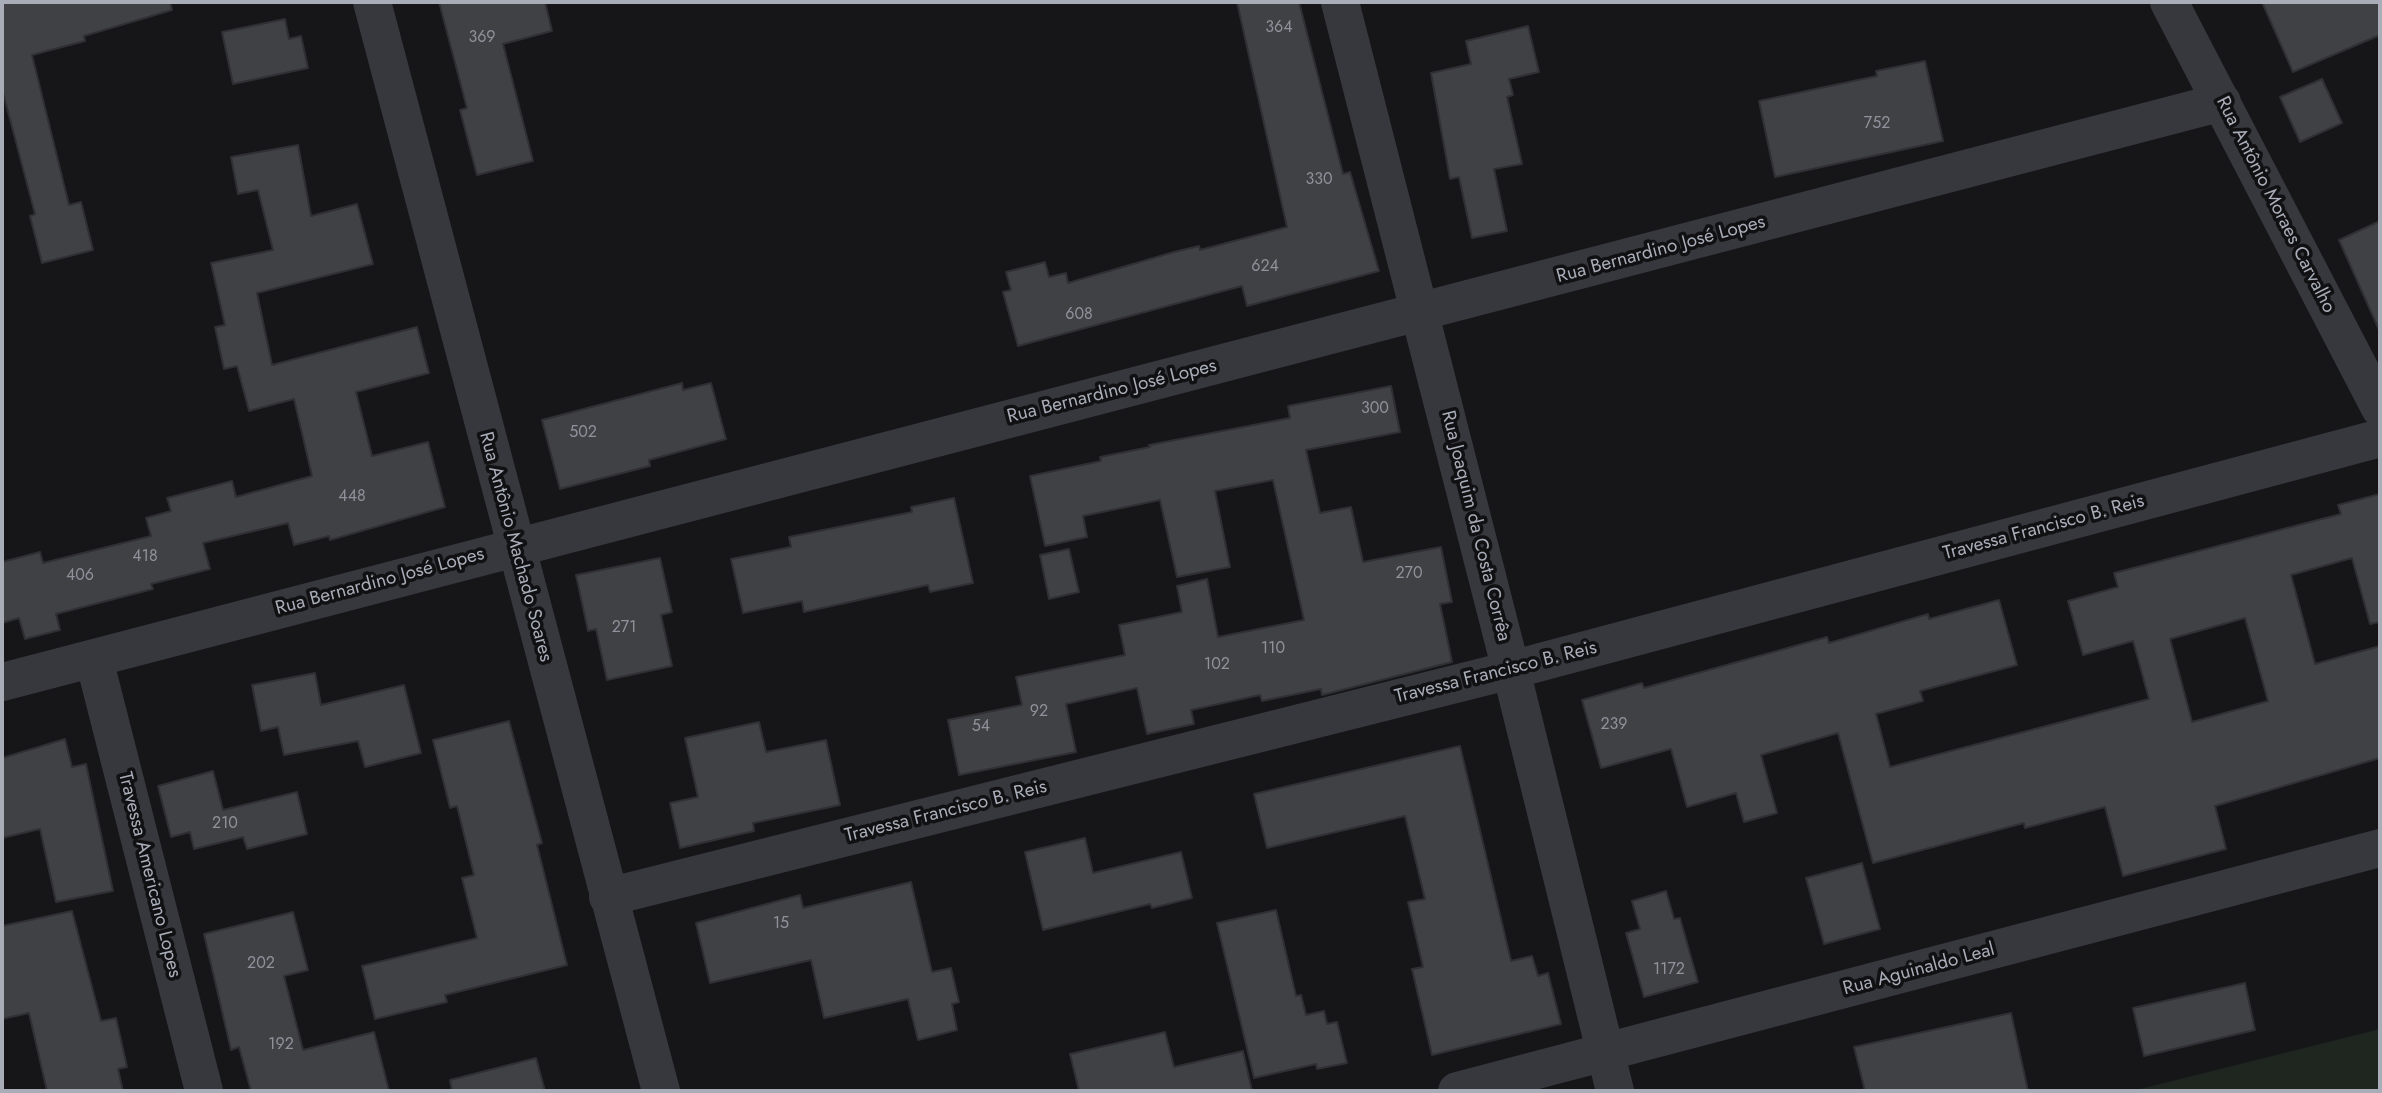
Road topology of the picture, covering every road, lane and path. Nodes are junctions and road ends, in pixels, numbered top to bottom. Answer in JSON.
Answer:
{"nodes":[{"id":1,"x":372,"y":2,"type":"edge"},
{"id":2,"x":1340,"y":2,"type":"edge"},
{"id":3,"x":2169,"y":2,"type":"edge"},
{"id":4,"x":2222,"y":102,"type":"junction"},
{"id":5,"x":1421,"y":313,"type":"junction"},
{"id":6,"x":2380,"y":408,"type":"edge"},
{"id":7,"x":2380,"y":438,"type":"edge"},
{"id":8,"x":515,"y":546,"type":"junction"},
{"id":9,"x":94,"y":659,"type":"junction"},
{"id":10,"x":1511,"y":670,"type":"junction"},
{"id":11,"x":2,"y":682,"type":"edge"},
{"id":12,"x":2380,"y":848,"type":"edge"},
{"id":13,"x":608,"y":897,"type":"junction"},
{"id":14,"x":1605,"y":1053,"type":"junction"},
{"id":15,"x":205,"y":1091,"type":"edge"},
{"id":16,"x":661,"y":1091,"type":"edge"},
{"id":17,"x":1457,"y":1091,"type":"edge"},
{"id":18,"x":1615,"y":1091,"type":"edge"}],
"edges":[{"from":1,"to":8,"type":"street","name":"Rua Antônio Machado Soares"},
{"from":2,"to":5,"type":"street","name":"Rua Joaquim da Costa Corrêa"},
{"from":3,"to":4,"type":"street","name":"Rua Antônio Moraes Carvalho"},
{"from":4,"to":5,"type":"street","name":"Rua Bernardino José Lopes"},
{"from":4,"to":6,"type":"street","name":"Rua Antônio Moraes Carvalho"},
{"from":5,"to":8,"type":"street","name":"Rua Bernardino José Lopes"},
{"from":5,"to":10,"type":"street","name":"Rua Joaquim da Costa Corrêa"},
{"from":7,"to":10,"type":"street","name":"Travessa Francisco B. Reis"},
{"from":8,"to":9,"type":"street","name":"Rua Bernardino José Lopes"},
{"from":8,"to":13,"type":"street","name":"Rua Antônio Machado Soares"},
{"from":9,"to":11,"type":"street","name":"Rua Bernardino José Lopes"},
{"from":9,"to":15,"type":"street","name":"Travessa Americano Lopes"},
{"from":10,"to":13,"type":"street","name":"Travessa Francisco B. Reis"},
{"from":10,"to":14,"type":"street","name":"Rua Joaquim da Costa Corrêa"},
{"from":12,"to":14,"type":"street","name":"Rua Aguinaldo Leal"},
{"from":13,"to":16,"type":"street","name":"Rua Antônio Machado Soares"},
{"from":14,"to":17,"type":"street","name":"Rua Aguinaldo Leal"},
{"from":14,"to":18,"type":"street","name":"Rua Joaquim da Costa Corrêa"}]}
